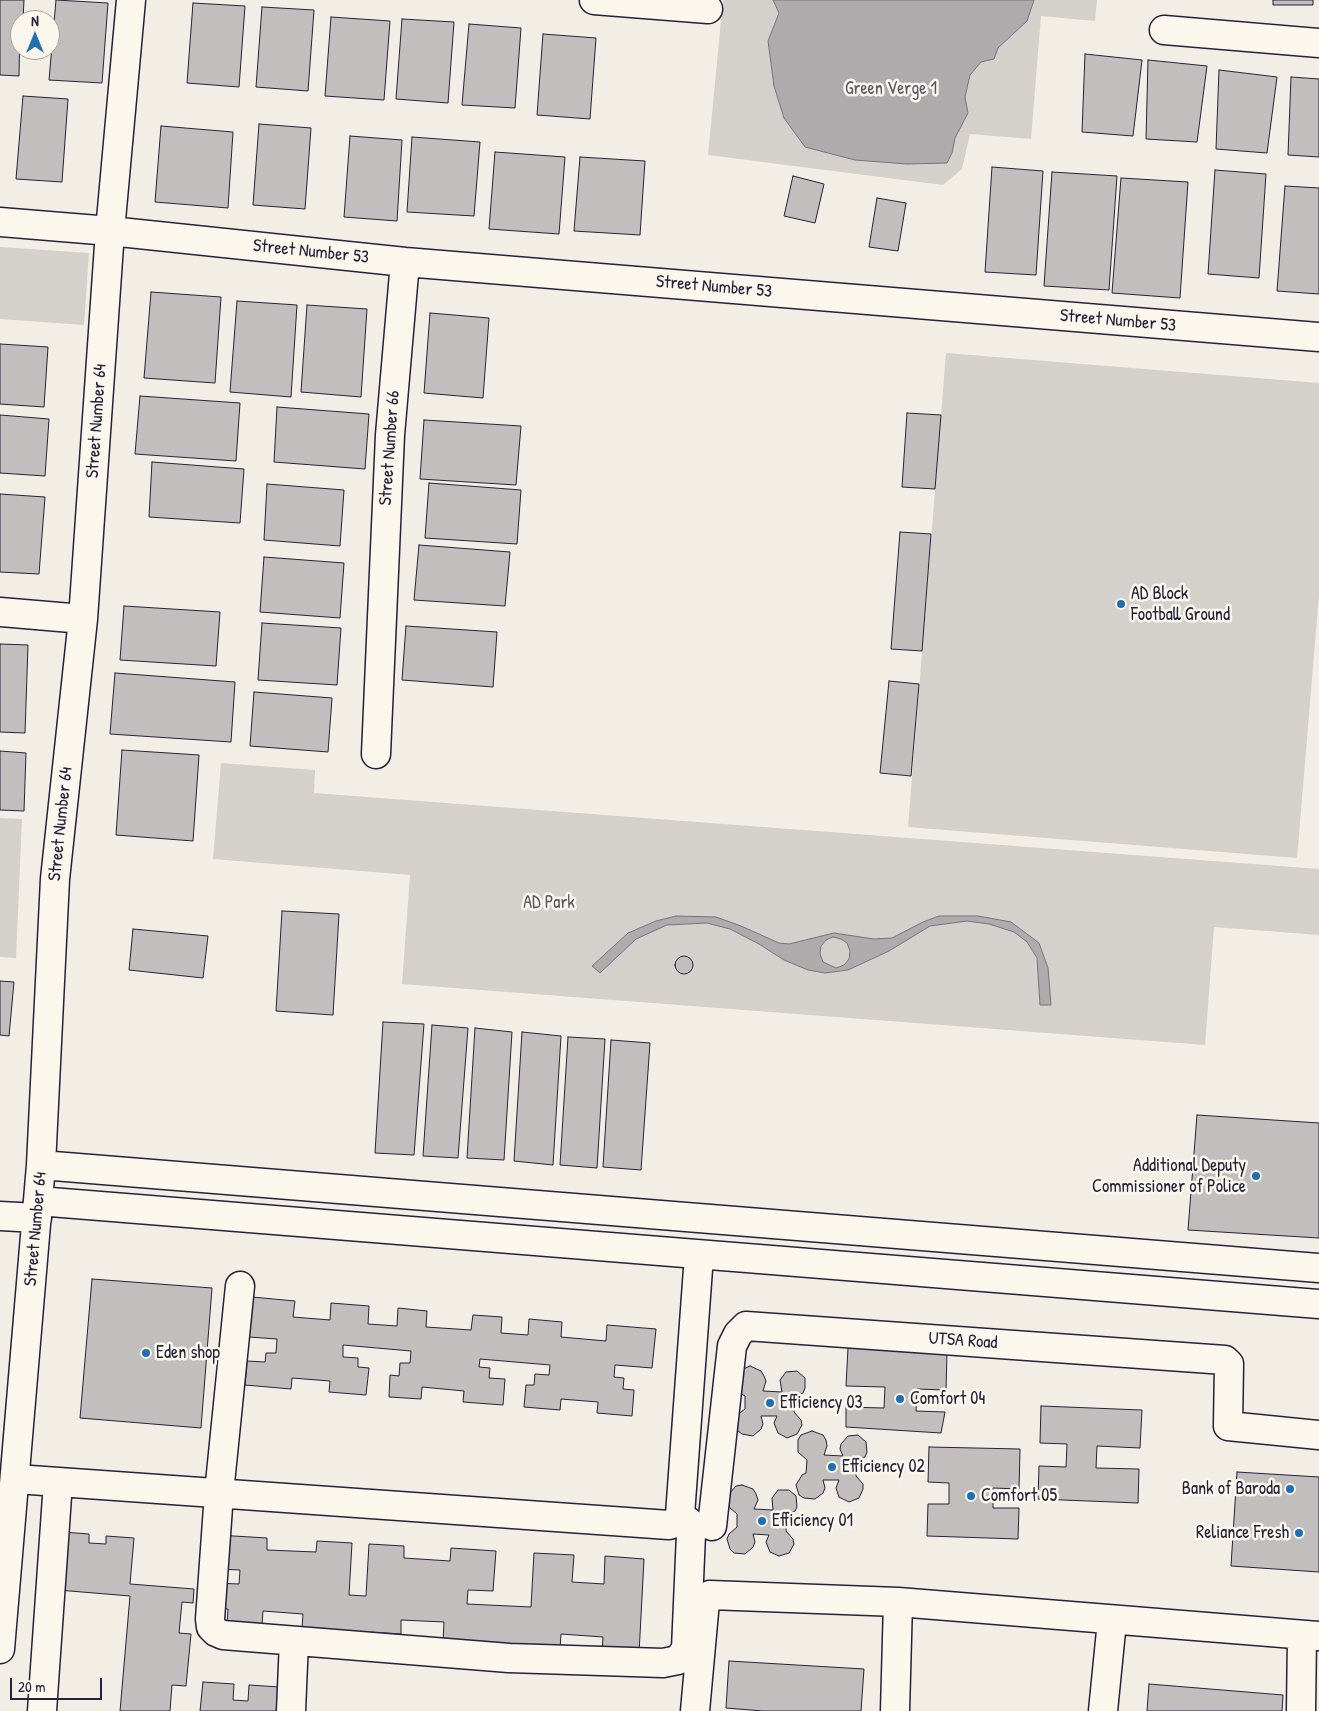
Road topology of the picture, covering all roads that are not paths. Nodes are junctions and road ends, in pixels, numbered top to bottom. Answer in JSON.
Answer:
{"nodes":[{"id":1,"x":131,"y":0,"type":"edge"},
{"id":2,"x":594,"y":0,"type":"edge"},
{"id":3,"x":708,"y":9,"type":"dead end"},
{"id":4,"x":1164,"y":30,"type":"dead end"},
{"id":5,"x":1319,"y":43,"type":"edge"},
{"id":6,"x":0,"y":222,"type":"edge"},
{"id":7,"x":110,"y":231,"type":"junction"},
{"id":8,"x":405,"y":262,"type":"junction"},
{"id":9,"x":1319,"y":338,"type":"edge"},
{"id":10,"x":0,"y":612,"type":"edge"},
{"id":11,"x":83,"y":618,"type":"junction"},
{"id":12,"x":376,"y":754,"type":"dead end"},
{"id":13,"x":41,"y":1164,"type":"junction"},
{"id":14,"x":38,"y":1210,"type":"junction"},
{"id":15,"x":0,"y":1216,"type":"edge"},
{"id":16,"x":699,"y":1255,"type":"junction"},
{"id":17,"x":1319,"y":1268,"type":"edge"},
{"id":18,"x":240,"y":1286,"type":"dead end"},
{"id":19,"x":1319,"y":1304,"type":"edge"},
{"id":20,"x":1319,"y":1435,"type":"edge"},
{"id":21,"x":58,"y":1482,"type":"junction"},
{"id":22,"x":10,"y":1490,"type":"edge"},
{"id":23,"x":219,"y":1493,"type":"junction"},
{"id":24,"x":680,"y":1515,"type":"junction"},
{"id":25,"x":712,"y":1526,"type":"dead end"},
{"id":26,"x":898,"y":1602,"type":"junction"},
{"id":27,"x":1112,"y":1621,"type":"junction"},
{"id":28,"x":1310,"y":1636,"type":"edge"},
{"id":29,"x":294,"y":1641,"type":"junction"},
{"id":30,"x":0,"y":1649,"type":"edge"},
{"id":31,"x":1310,"y":1672,"type":"edge"},
{"id":32,"x":42,"y":1711,"type":"edge"},
{"id":33,"x":291,"y":1711,"type":"edge"},
{"id":34,"x":695,"y":1711,"type":"edge"},
{"id":35,"x":895,"y":1711,"type":"edge"},
{"id":36,"x":1103,"y":1711,"type":"edge"},
{"id":37,"x":1301,"y":1711,"type":"edge"}],
"edges":[{"from":1,"to":7,"type":"street","name":"Street Number 64"},
{"from":2,"to":3,"type":"street"},
{"from":4,"to":5,"type":"street"},
{"from":6,"to":7,"type":"street","name":"Street Number 53"},
{"from":7,"to":8,"type":"street","name":"Street Number 53"},
{"from":7,"to":11,"type":"street","name":"Street Number 64"},
{"from":8,"to":9,"type":"street","name":"Street Number 53"},
{"from":8,"to":12,"type":"street","name":"Street Number 66"},
{"from":10,"to":11,"type":"street"},
{"from":11,"to":13,"type":"street","name":"Street Number 64"},
{"from":13,"to":14,"type":"street","name":"Street Number 64"},
{"from":13,"to":17,"type":"street"},
{"from":14,"to":15,"type":"street"},
{"from":14,"to":16,"type":"street"},
{"from":14,"to":22,"type":"street","name":"Street Number 64"},
{"from":16,"to":19,"type":"street"},
{"from":16,"to":24,"type":"street"},
{"from":18,"to":23,"type":"street"},
{"from":20,"to":25,"type":"street","name":"UTSA Road"},
{"from":21,"to":22,"type":"street"},
{"from":21,"to":23,"type":"street"},
{"from":21,"to":32,"type":"street"},
{"from":22,"to":30,"type":"street","name":"Street Number 64"},
{"from":23,"to":24,"type":"street"},
{"from":23,"to":29,"type":"street"},
{"from":24,"to":29,"type":"street"},
{"from":26,"to":27,"type":"street"},
{"from":26,"to":34,"type":"street"},
{"from":26,"to":35,"type":"street"},
{"from":27,"to":28,"type":"street"},
{"from":27,"to":36,"type":"street"},
{"from":28,"to":31,"type":"street"},
{"from":29,"to":33,"type":"street"},
{"from":31,"to":37,"type":"street"}]}
